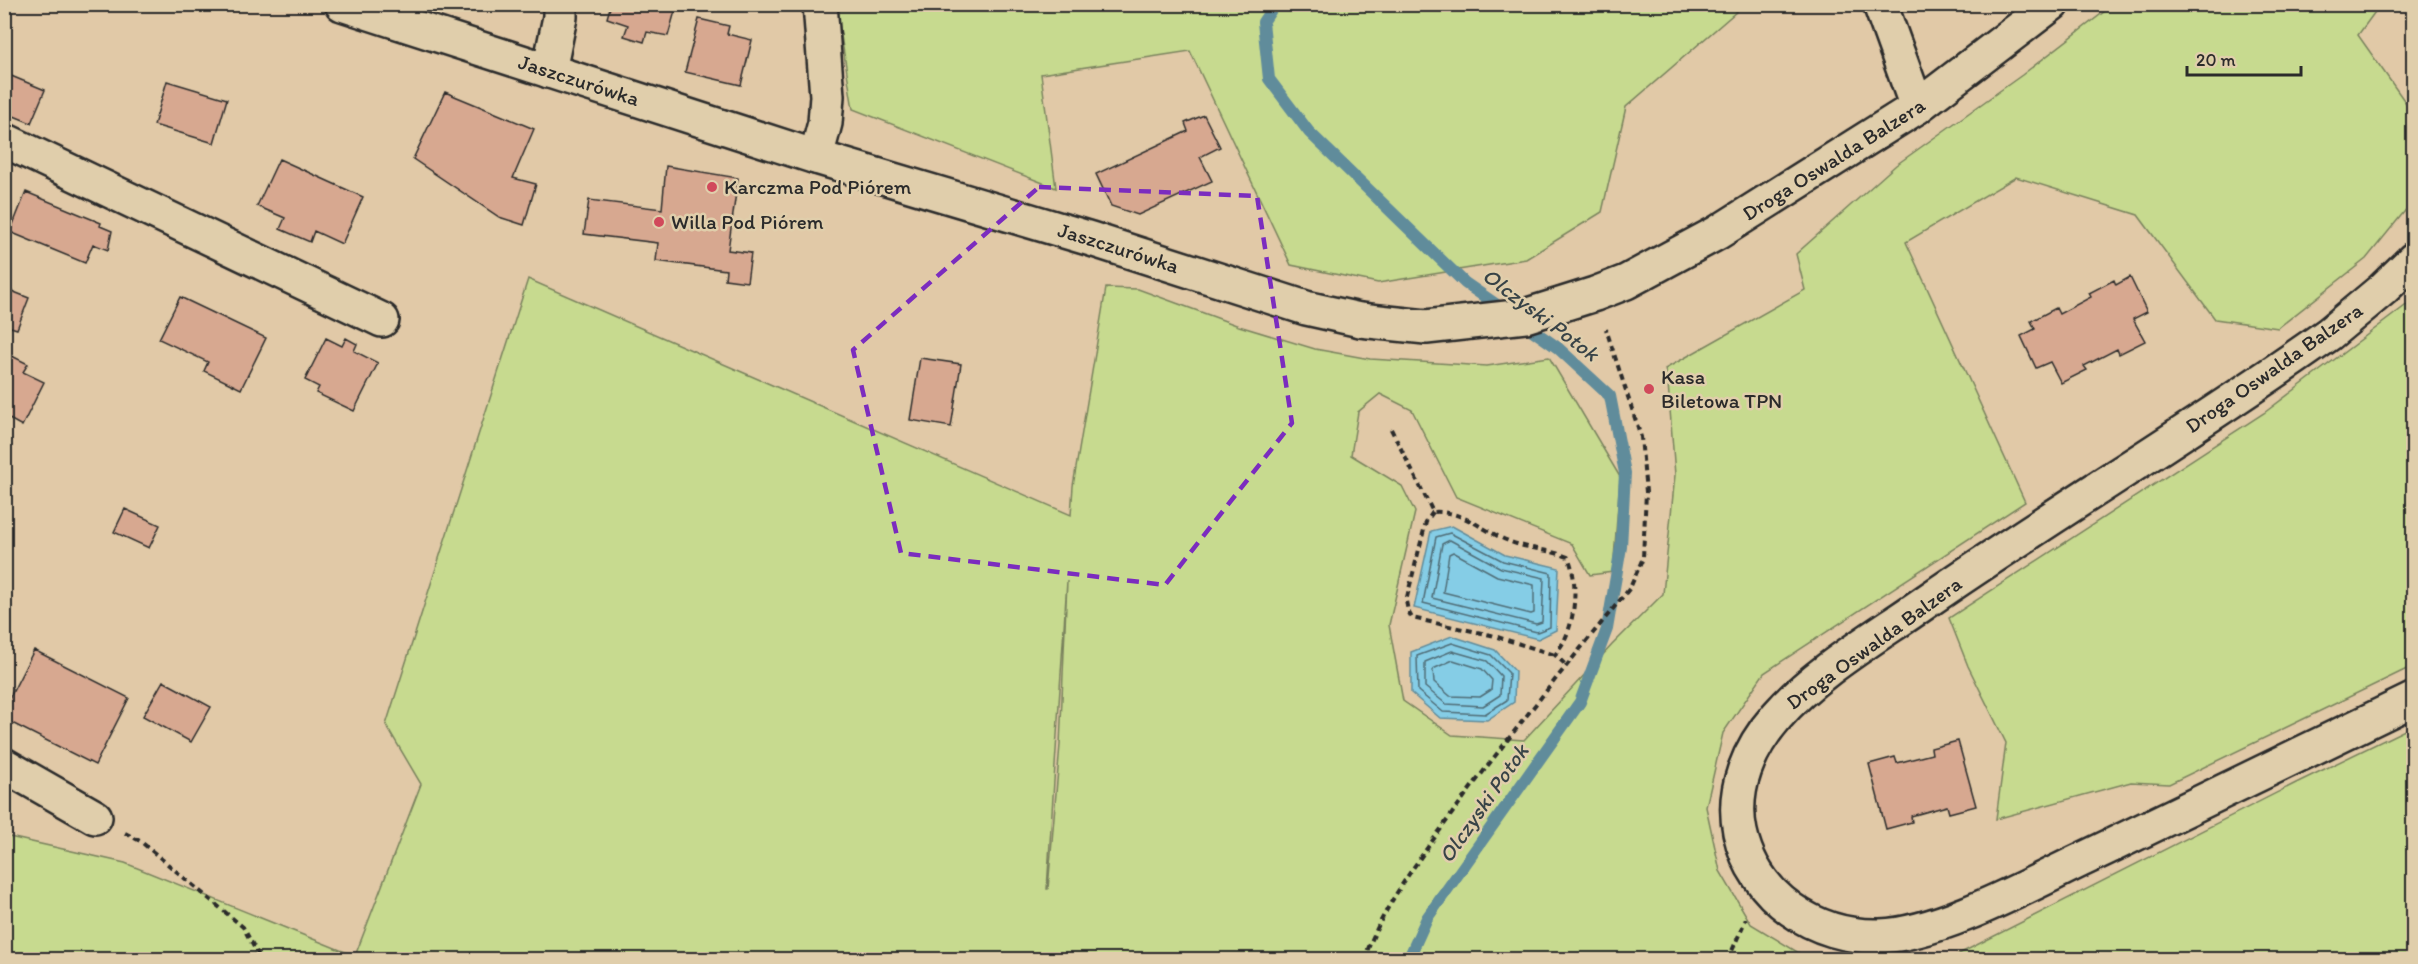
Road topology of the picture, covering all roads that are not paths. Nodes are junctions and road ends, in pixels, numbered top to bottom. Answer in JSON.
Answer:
{"nodes":[{"id":1,"x":342,"y":4,"type":"edge"},
{"id":2,"x":560,"y":4,"type":"edge"},
{"id":3,"x":820,"y":4,"type":"edge"},
{"id":4,"x":1880,"y":4,"type":"edge"},
{"id":5,"x":2052,"y":4,"type":"edge"},
{"id":6,"x":549,"y":70,"type":"junction"},
{"id":7,"x":1917,"y":107,"type":"junction"},
{"id":8,"x":4,"y":140,"type":"edge"},
{"id":9,"x":816,"y":157,"type":"junction"},
{"id":10,"x":2414,"y":259,"type":"edge"},
{"id":11,"x":382,"y":320,"type":"dead end"},
{"id":12,"x":1426,"y":327,"type":"joint"},
{"id":13,"x":2414,"y":699,"type":"edge"},
{"id":14,"x":4,"y":765,"type":"edge"},
{"id":15,"x":95,"y":817,"type":"road end"}],
"edges":[{"from":1,"to":6,"type":"street","name":"Jaszczurówka"},
{"from":2,"to":6,"type":"street"},
{"from":3,"to":9,"type":"street"},
{"from":4,"to":7,"type":"street"},
{"from":5,"to":7,"type":"street","name":"Droga Oswalda Balzera"},
{"from":6,"to":9,"type":"street","name":"Jaszczurówka"},
{"from":7,"to":12,"type":"street","name":"Droga Oswalda Balzera"},
{"from":8,"to":11,"type":"street"},
{"from":9,"to":12,"type":"street","name":"Jaszczurówka"},
{"from":10,"to":13,"type":"street","name":"Droga Oswalda Balzera"},
{"from":14,"to":15,"type":"street"}]}
